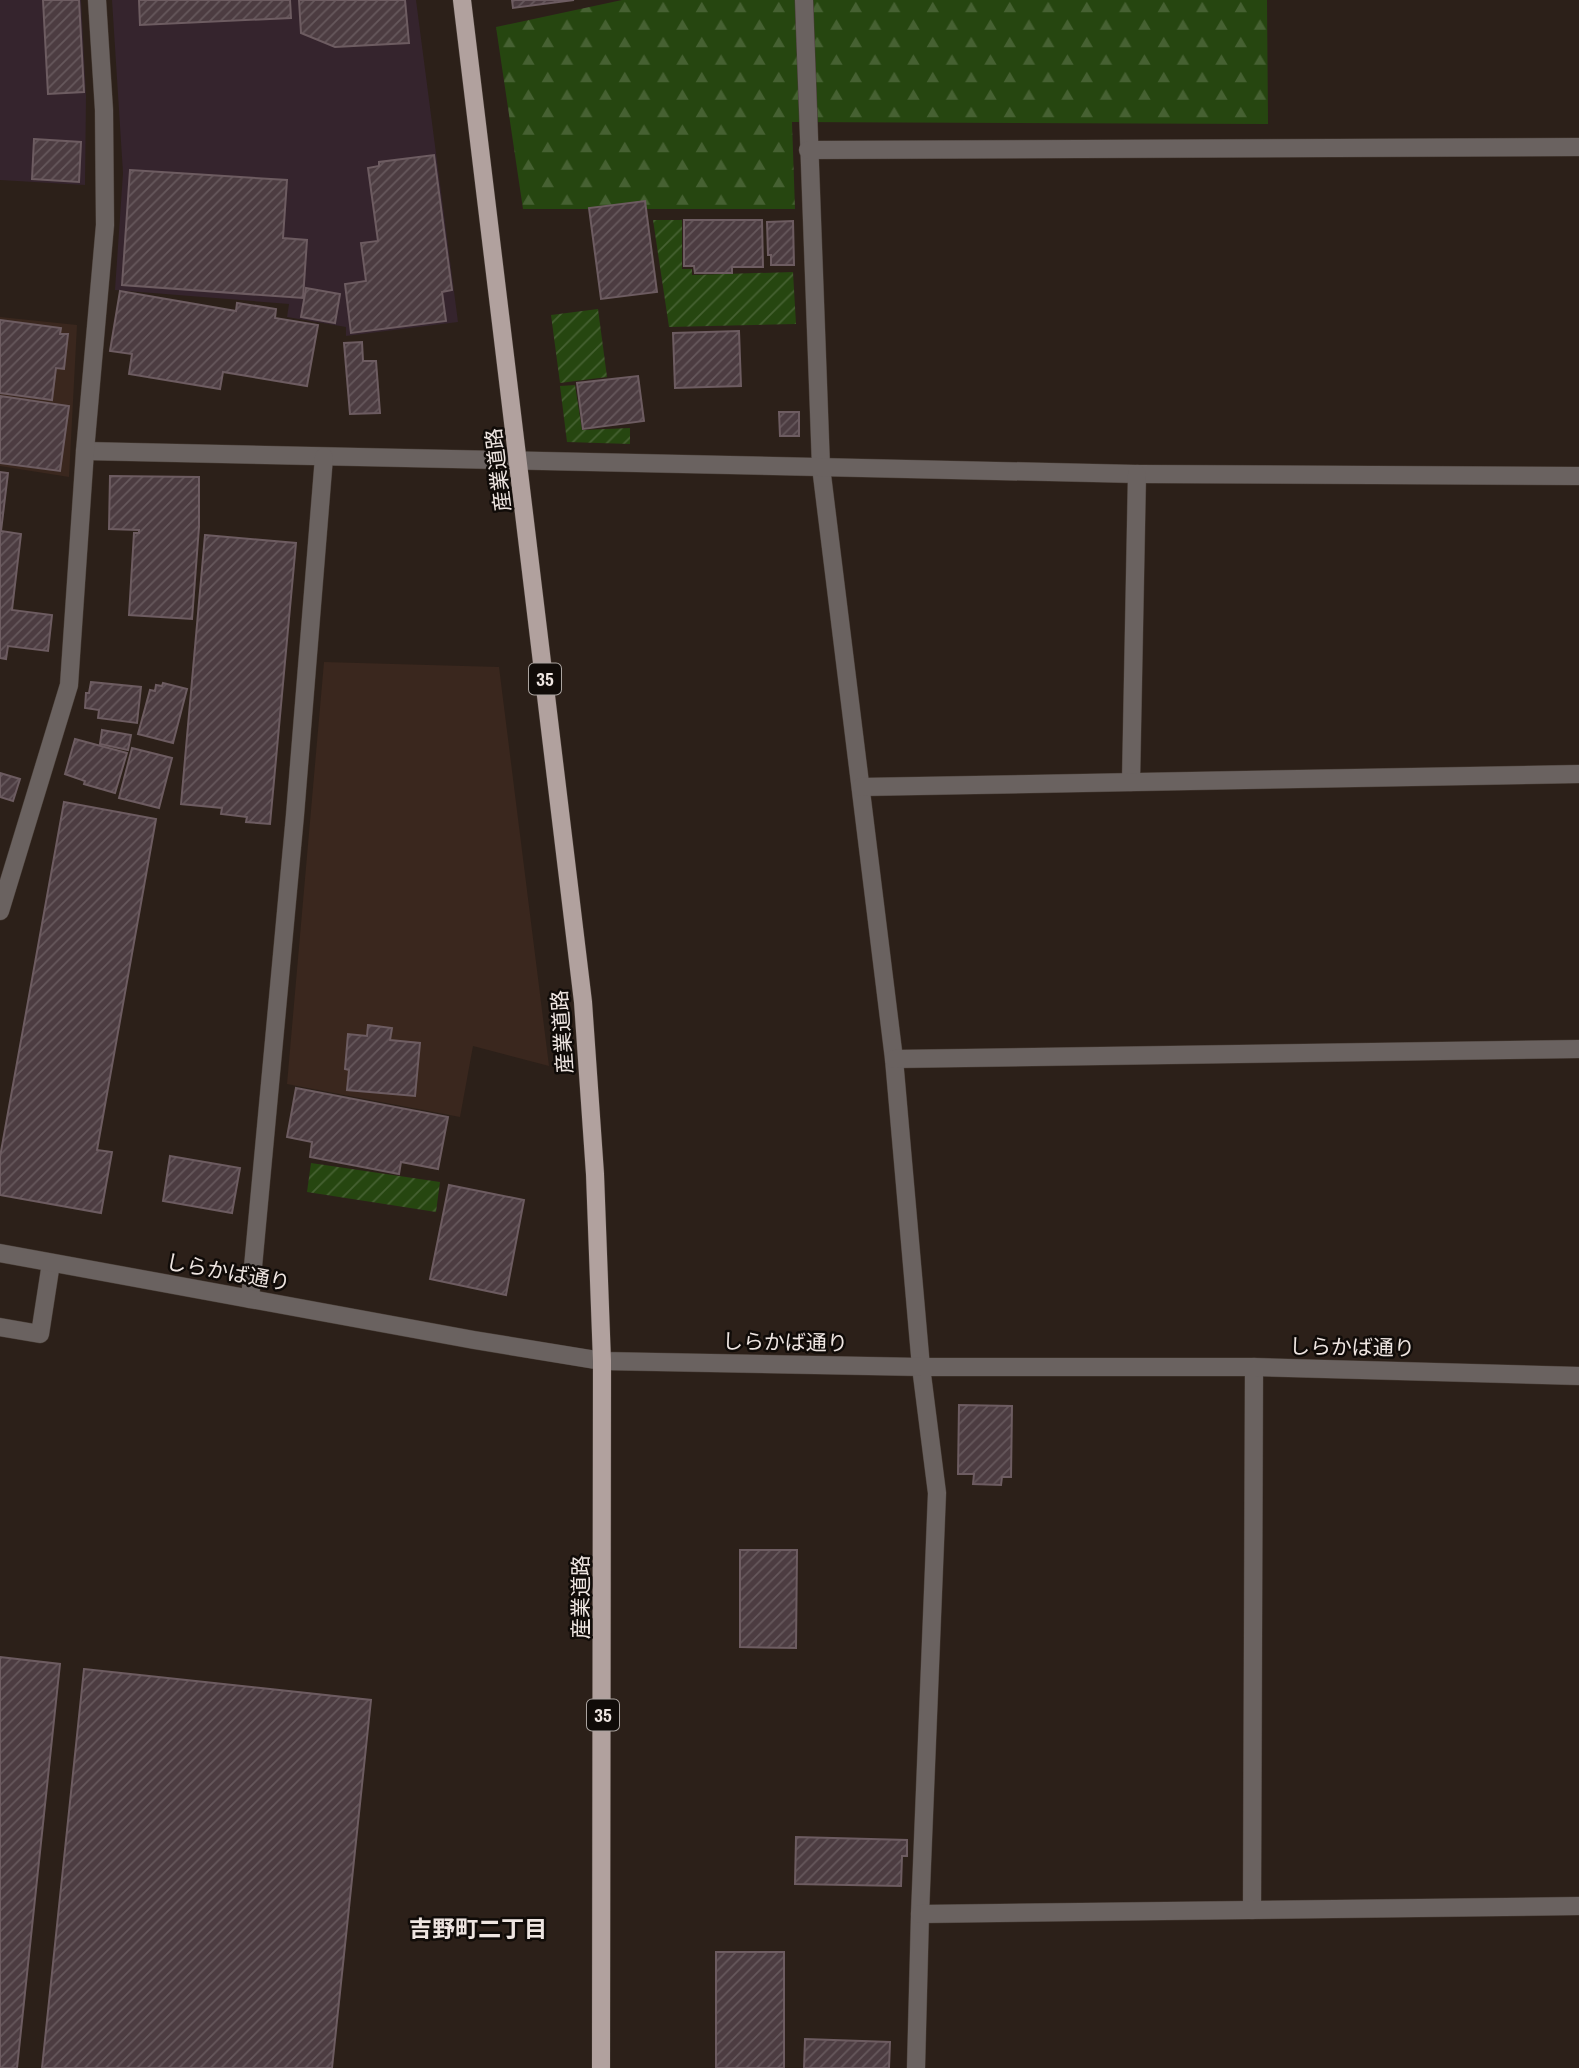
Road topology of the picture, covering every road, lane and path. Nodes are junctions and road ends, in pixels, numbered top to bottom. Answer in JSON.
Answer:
{"nodes":[{"id":1,"x":97,"y":0,"type":"edge"},
{"id":2,"x":462,"y":0,"type":"edge"},
{"id":3,"x":804,"y":0,"type":"edge"},
{"id":4,"x":1579,"y":147,"type":"edge"},
{"id":5,"x":808,"y":150,"type":"junction"},
{"id":6,"x":85,"y":452,"type":"junction"},
{"id":7,"x":324,"y":457,"type":"junction"},
{"id":8,"x":520,"y":461,"type":"junction"},
{"id":9,"x":821,"y":467,"type":"junction"},
{"id":10,"x":1137,"y":474,"type":"junction"},
{"id":11,"x":1579,"y":476,"type":"edge"},
{"id":12,"x":1579,"y":774,"type":"edge"},
{"id":13,"x":1131,"y":782,"type":"junction"},
{"id":14,"x":861,"y":787,"type":"junction"},
{"id":15,"x":0,"y":911,"type":"edge"},
{"id":16,"x":1579,"y":1049,"type":"edge"},
{"id":17,"x":894,"y":1059,"type":"junction"},
{"id":18,"x":0,"y":1253,"type":"edge"},
{"id":19,"x":51,"y":1263,"type":"junction"},
{"id":20,"x":250,"y":1299,"type":"junction"},
{"id":21,"x":0,"y":1327,"type":"edge"},
{"id":22,"x":602,"y":1361,"type":"junction"},
{"id":23,"x":921,"y":1367,"type":"junction"},
{"id":24,"x":1254,"y":1367,"type":"junction"},
{"id":25,"x":1579,"y":1376,"type":"edge"},
{"id":26,"x":1579,"y":1906,"type":"edge"},
{"id":27,"x":1252,"y":1910,"type":"junction"},
{"id":28,"x":920,"y":1914,"type":"junction"},
{"id":29,"x":601,"y":2068,"type":"edge"},
{"id":30,"x":916,"y":2068,"type":"edge"}],
"edges":[{"from":1,"to":6,"type":"street"},
{"from":2,"to":8,"type":"main road","name":"産業道路","number":"35"},
{"from":3,"to":5,"type":"street"},
{"from":4,"to":5,"type":"street"},
{"from":5,"to":9,"type":"street"},
{"from":6,"to":7,"type":"street"},
{"from":6,"to":15,"type":"street"},
{"from":7,"to":8,"type":"street"},
{"from":7,"to":20,"type":"street"},
{"from":8,"to":9,"type":"street"},
{"from":8,"to":22,"type":"main road","name":"産業道路","number":"35"},
{"from":9,"to":10,"type":"street"},
{"from":9,"to":14,"type":"street"},
{"from":10,"to":11,"type":"street"},
{"from":10,"to":13,"type":"street"},
{"from":12,"to":13,"type":"street"},
{"from":13,"to":14,"type":"street"},
{"from":14,"to":17,"type":"street"},
{"from":16,"to":17,"type":"street"},
{"from":17,"to":23,"type":"street"},
{"from":18,"to":19,"type":"street","name":"しらかば通り"},
{"from":19,"to":20,"type":"street","name":"しらかば通り"},
{"from":19,"to":21,"type":"street"},
{"from":20,"to":22,"type":"street","name":"しらかば通り"},
{"from":22,"to":23,"type":"street","name":"しらかば通り"},
{"from":22,"to":29,"type":"main road","name":"産業道路","number":"35"},
{"from":23,"to":24,"type":"street","name":"しらかば通り"},
{"from":23,"to":28,"type":"street"},
{"from":24,"to":25,"type":"street","name":"しらかば通り"},
{"from":24,"to":27,"type":"street"},
{"from":26,"to":27,"type":"street"},
{"from":27,"to":28,"type":"street"},
{"from":28,"to":30,"type":"street"}]}
